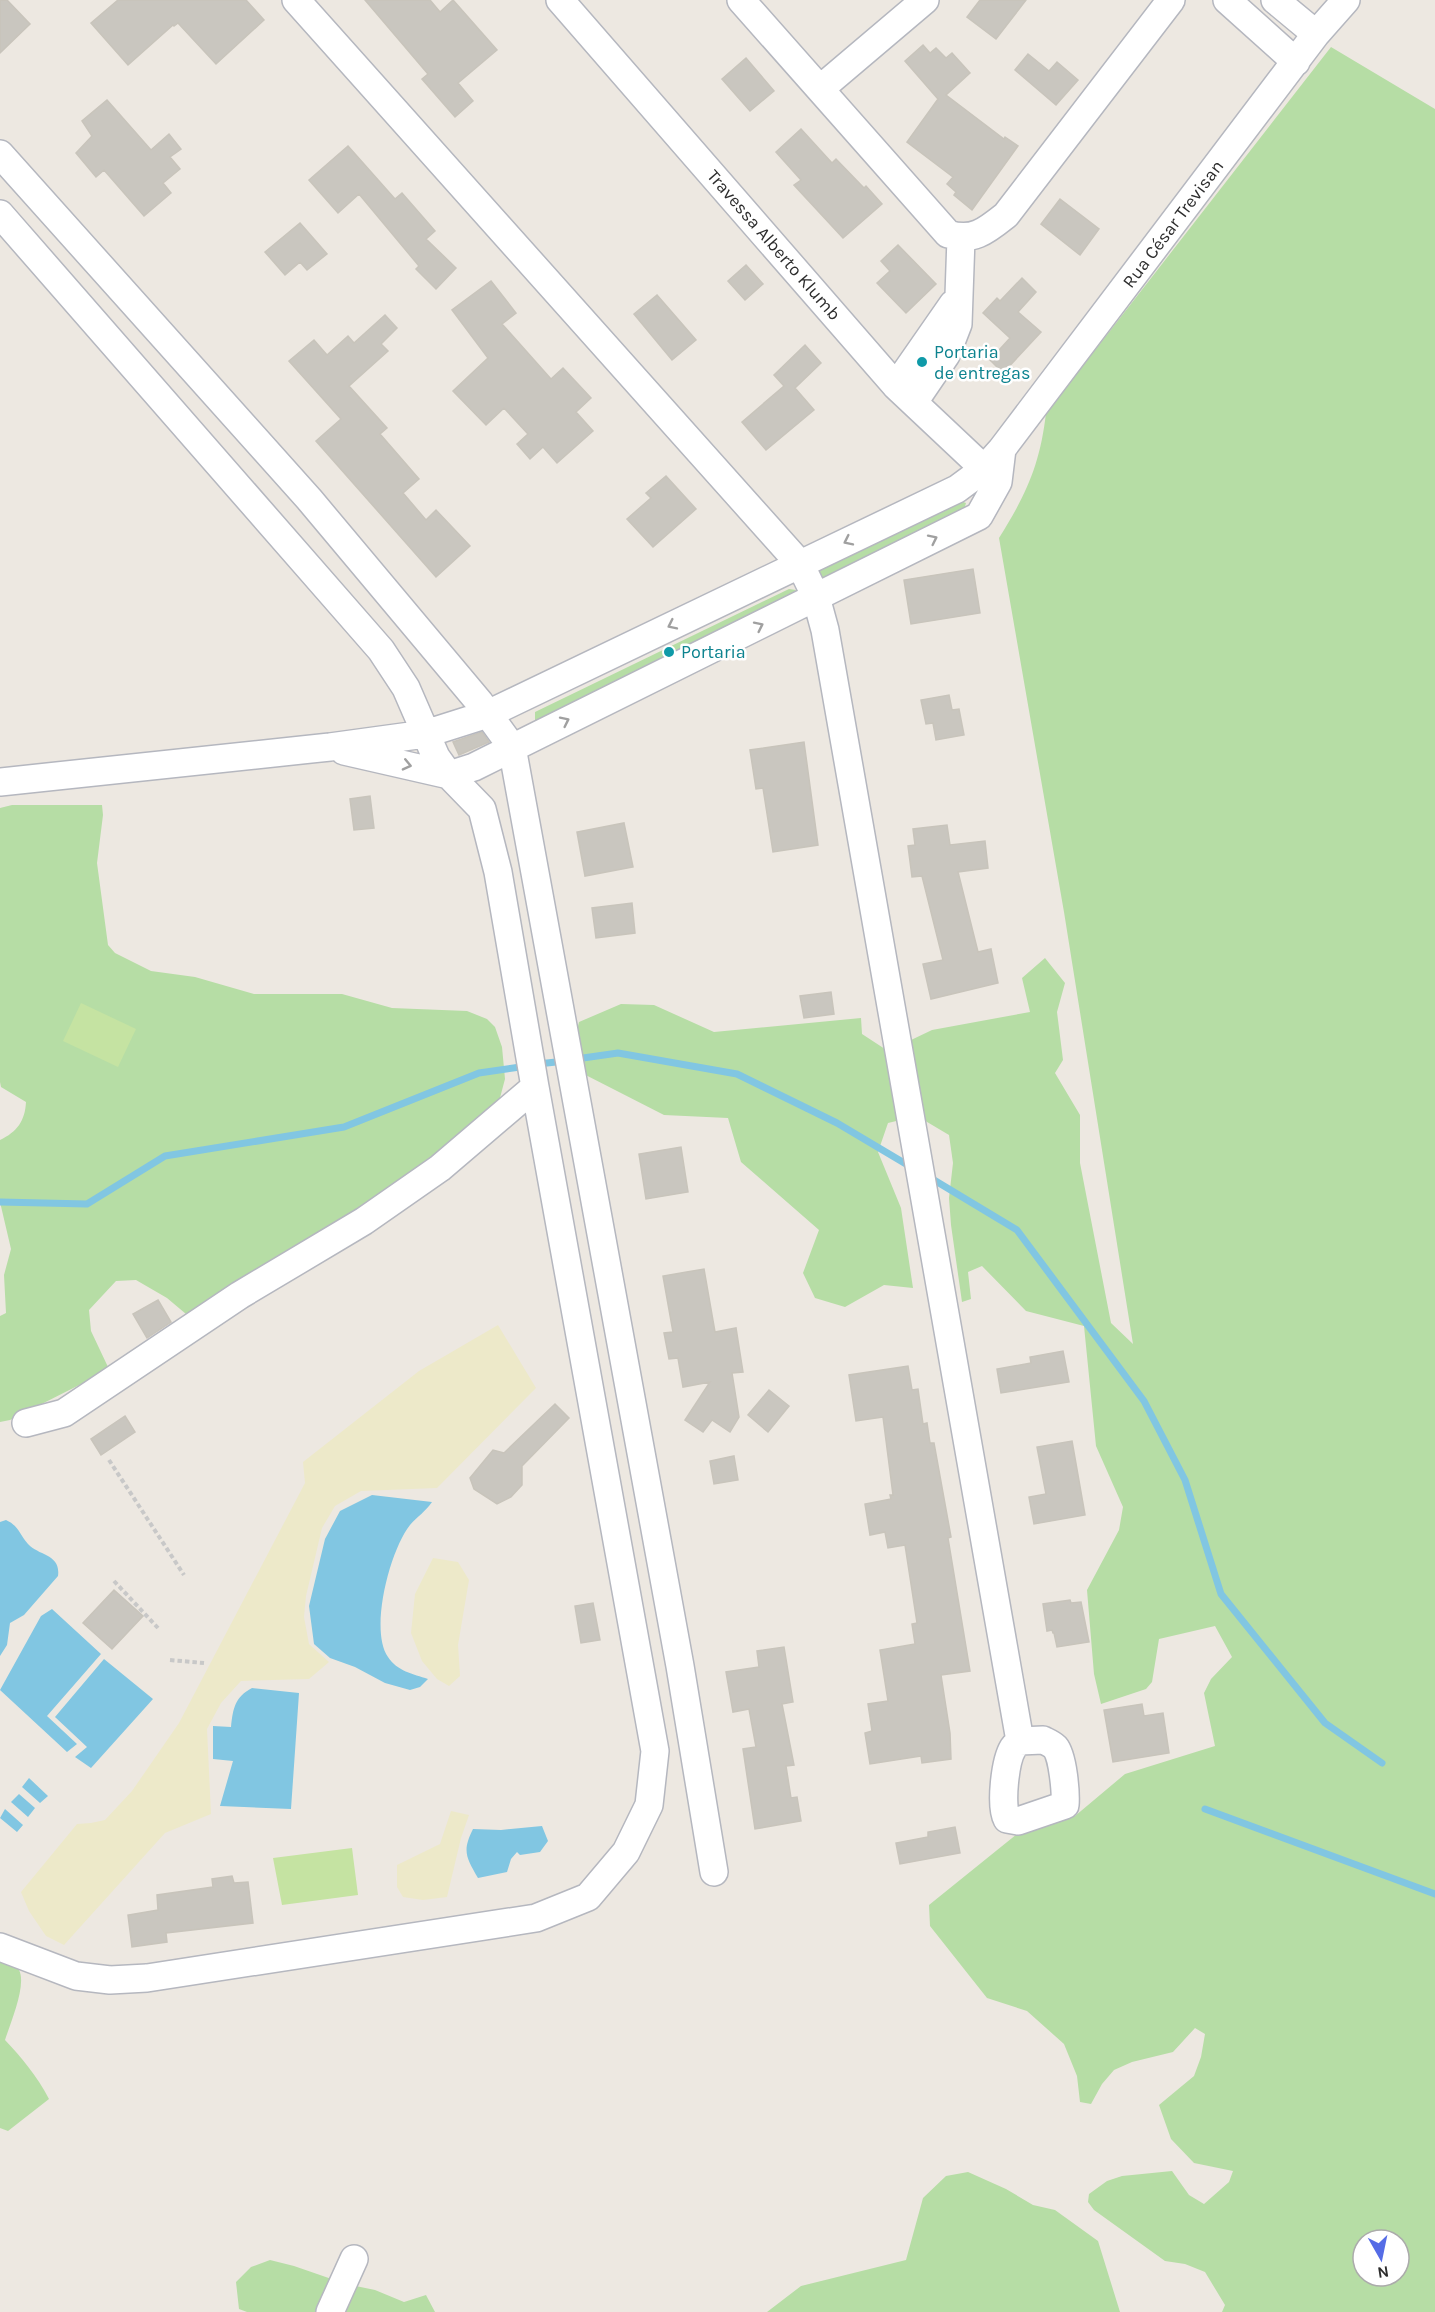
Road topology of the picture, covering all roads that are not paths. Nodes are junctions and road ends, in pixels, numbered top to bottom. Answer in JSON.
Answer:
{"nodes":[{"id":1,"x":296,"y":0,"type":"edge"},
{"id":2,"x":560,"y":0,"type":"edge"},
{"id":3,"x":926,"y":0,"type":"edge"},
{"id":4,"x":1172,"y":0,"type":"edge"},
{"id":5,"x":1275,"y":0,"type":"edge"},
{"id":6,"x":1346,"y":0,"type":"edge"},
{"id":7,"x":1232,"y":1,"type":"edge"},
{"id":8,"x":747,"y":3,"type":"edge"},
{"id":9,"x":1316,"y":34,"type":"junction"},
{"id":10,"x":1296,"y":62,"type":"junction"},
{"id":11,"x":820,"y":89,"type":"junction"},
{"id":12,"x":0,"y":154,"type":"edge"},
{"id":13,"x":0,"y":214,"type":"edge"},
{"id":14,"x":961,"y":238,"type":"junction"},
{"id":15,"x":905,"y":394,"type":"junction"},
{"id":16,"x":991,"y":475,"type":"junction"},
{"id":17,"x":800,"y":564,"type":"junction"},
{"id":18,"x":816,"y":597,"type":"junction"},
{"id":19,"x":488,"y":714,"type":"junction"},
{"id":20,"x":425,"y":734,"type":"junction"},
{"id":21,"x":330,"y":747,"type":"junction"},
{"id":22,"x":512,"y":747,"type":"junction"},
{"id":23,"x":449,"y":775,"type":"junction"},
{"id":24,"x":0,"y":782,"type":"edge"},
{"id":25,"x":535,"y":1087,"type":"junction"},
{"id":26,"x":26,"y":1424,"type":"dead end"},
{"id":27,"x":1020,"y":1741,"type":"dead end"},
{"id":28,"x":714,"y":1872,"type":"dead end"},
{"id":29,"x":0,"y":1947,"type":"edge"},
{"id":30,"x":354,"y":2259,"type":"dead end"},
{"id":31,"x":330,"y":2312,"type":"edge"}],
"edges":[{"from":1,"to":17,"type":"street"},
{"from":2,"to":15,"type":"street","name":"Travessa Alberto Klumb"},
{"from":3,"to":11,"type":"street"},
{"from":4,"to":14,"type":"street"},
{"from":5,"to":9,"type":"street"},
{"from":6,"to":9,"type":"street","name":"Rua César Trevisan"},
{"from":7,"to":10,"type":"street"},
{"from":8,"to":11,"type":"street"},
{"from":9,"to":10,"type":"street","name":"Rua César Trevisan"},
{"from":10,"to":16,"type":"street","name":"Rua César Trevisan"},
{"from":11,"to":14,"type":"street"},
{"from":12,"to":19,"type":"street"},
{"from":13,"to":20,"type":"street"},
{"from":14,"to":15,"type":"street"},
{"from":15,"to":16,"type":"street","name":"Travessa Alberto Klumb"},
{"from":16,"to":17,"type":"street","one_way":true},
{"from":18,"to":16,"type":"street","one_way":true},
{"from":17,"to":18,"type":"street"},
{"from":17,"to":19,"type":"street","one_way":true},
{"from":22,"to":18,"type":"street","one_way":true},
{"from":18,"to":27,"type":"street"},
{"from":19,"to":20,"type":"street"},
{"from":19,"to":22,"type":"street"},
{"from":20,"to":21,"type":"street"},
{"from":20,"to":23,"type":"street"},
{"from":21,"to":23,"type":"street","one_way":true},
{"from":21,"to":24,"type":"street"},
{"from":22,"to":23,"type":"street"},
{"from":22,"to":28,"type":"street"},
{"from":23,"to":25,"type":"street"},
{"from":25,"to":26,"type":"street"},
{"from":25,"to":29,"type":"street"},
{"from":30,"to":31,"type":"street"}]}
